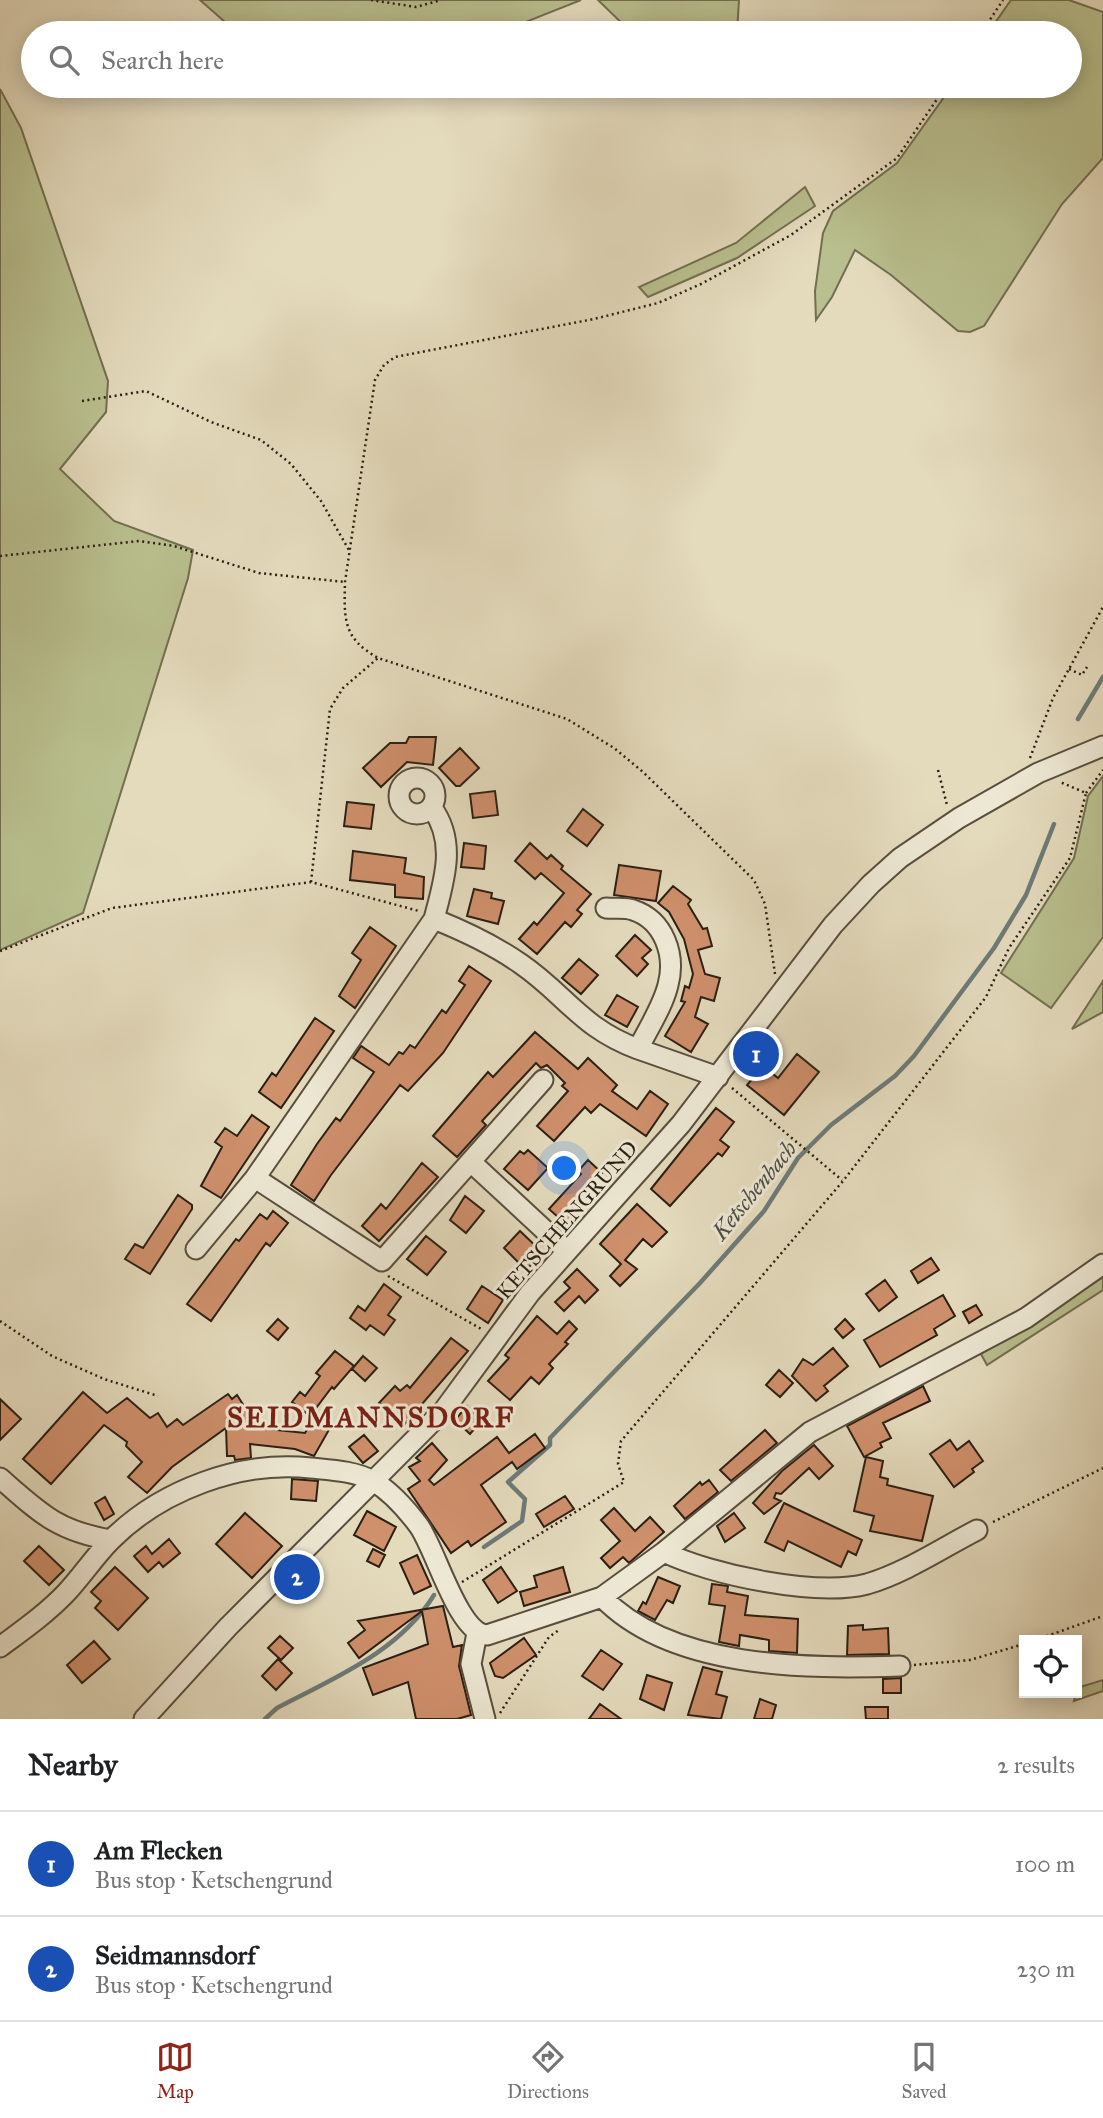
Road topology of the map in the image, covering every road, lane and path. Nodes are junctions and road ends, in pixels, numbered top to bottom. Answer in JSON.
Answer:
{"nodes":[{"id":1,"x":371,"y":0,"type":"edge"},
{"id":2,"x":441,"y":0,"type":"edge"},
{"id":3,"x":1003,"y":0,"type":"edge"},
{"id":4,"x":989,"y":21,"type":"edge"},
{"id":5,"x":938,"y":98,"type":"edge"},
{"id":6,"x":82,"y":401,"type":"dead end"},
{"id":7,"x":349,"y":552,"type":"junction"},
{"id":8,"x":0,"y":556,"type":"edge"},
{"id":9,"x":345,"y":582,"type":"junction"},
{"id":10,"x":1103,"y":607,"type":"edge"},
{"id":11,"x":378,"y":657,"type":"junction"},
{"id":12,"x":1087,"y":667,"type":"dead end"},
{"id":13,"x":1068,"y":668,"type":"junction"},
{"id":14,"x":1103,"y":746,"type":"edge"},
{"id":15,"x":939,"y":770,"type":"dead end"},
{"id":16,"x":1103,"y":770,"type":"edge"},
{"id":17,"x":1038,"y":773,"type":"junction"},
{"id":18,"x":1086,"y":793,"type":"junction"},
{"id":19,"x":432,"y":807,"type":"dead end"},
{"id":20,"x":955,"y":821,"type":"junction"},
{"id":21,"x":311,"y":882,"type":"junction"},
{"id":22,"x":606,"y":908,"type":"dead end"},
{"id":23,"x":434,"y":919,"type":"junction"},
{"id":24,"x":0,"y":951,"type":"edge"},
{"id":25,"x":777,"y":994,"type":"junction"},
{"id":26,"x":638,"y":1049,"type":"junction"},
{"id":27,"x":718,"y":1077,"type":"junction"},
{"id":28,"x":544,"y":1080,"type":"dead end"},
{"id":29,"x":471,"y":1162,"type":"junction"},
{"id":30,"x":254,"y":1178,"type":"junction"},
{"id":31,"x":843,"y":1181,"type":"junction"},
{"id":32,"x":196,"y":1249,"type":"dead end"},
{"id":33,"x":567,"y":1251,"type":"junction"},
{"id":34,"x":382,"y":1261,"type":"junction"},
{"id":35,"x":1103,"y":1264,"type":"edge"},
{"id":36,"x":0,"y":1321,"type":"edge"},
{"id":37,"x":499,"y":1339,"type":"junction"},
{"id":38,"x":158,"y":1396,"type":"dead end"},
{"id":39,"x":1103,"y":1468,"type":"edge"},
{"id":40,"x":0,"y":1478,"type":"edge"},
{"id":41,"x":373,"y":1481,"type":"junction"},
{"id":42,"x":977,"y":1530,"type":"joint"},
{"id":43,"x":111,"y":1540,"type":"junction"},
{"id":44,"x":664,"y":1552,"type":"junction"},
{"id":45,"x":450,"y":1589,"type":"junction"},
{"id":46,"x":602,"y":1597,"type":"junction"},
{"id":47,"x":1103,"y":1616,"type":"edge"},
{"id":48,"x":560,"y":1629,"type":"dead end"},
{"id":49,"x":477,"y":1633,"type":"junction"},
{"id":50,"x":1050,"y":1635,"type":"edge"},
{"id":51,"x":1019,"y":1645,"type":"edge"},
{"id":52,"x":0,"y":1647,"type":"edge"},
{"id":53,"x":900,"y":1666,"type":"joint"},
{"id":54,"x":144,"y":1719,"type":"edge"},
{"id":55,"x":485,"y":1719,"type":"edge"},
{"id":56,"x":497,"y":1719,"type":"edge"}],
"edges":[{"from":1,"to":2,"type":"path"},
{"from":3,"to":4,"type":"path"},
{"from":5,"to":7,"type":"path"},
{"from":6,"to":7,"type":"path"},
{"from":7,"to":9,"type":"path"},
{"from":8,"to":9,"type":"path"},
{"from":9,"to":11,"type":"path"},
{"from":10,"to":13,"type":"path"},
{"from":11,"to":21,"type":"path"},
{"from":11,"to":25,"type":"path"},
{"from":12,"to":13,"type":"path"},
{"from":13,"to":17,"type":"path"},
{"from":14,"to":17,"type":"street","name":"KETSCHENGRUND"},
{"from":15,"to":20,"type":"path"},
{"from":16,"to":18,"type":"path"},
{"from":17,"to":18,"type":"path"},
{"from":17,"to":20,"type":"street","name":"KETSCHENGRUND"},
{"from":18,"to":31,"type":"path"},
{"from":19,"to":23,"type":"street"},
{"from":20,"to":25,"type":"street","name":"KETSCHENGRUND"},
{"from":21,"to":23,"type":"path"},
{"from":21,"to":24,"type":"path"},
{"from":22,"to":26,"type":"street"},
{"from":23,"to":26,"type":"street"},
{"from":23,"to":30,"type":"street"},
{"from":25,"to":27,"type":"street","name":"KETSCHENGRUND"},
{"from":26,"to":27,"type":"street"},
{"from":27,"to":31,"type":"path"},
{"from":27,"to":33,"type":"street","name":"KETSCHENGRUND"},
{"from":28,"to":29,"type":"street"},
{"from":29,"to":33,"type":"street"},
{"from":29,"to":34,"type":"street"},
{"from":30,"to":32,"type":"street"},
{"from":30,"to":34,"type":"street"},
{"from":31,"to":45,"type":"path"},
{"from":33,"to":37,"type":"street","name":"KETSCHENGRUND"},
{"from":34,"to":37,"type":"path"},
{"from":35,"to":44,"type":"street"},
{"from":36,"to":38,"type":"path"},
{"from":37,"to":41,"type":"street","name":"KETSCHENGRUND"},
{"from":39,"to":42,"type":"path"},
{"from":40,"to":43,"type":"street"},
{"from":41,"to":43,"type":"street"},
{"from":41,"to":45,"type":"street"},
{"from":41,"to":54,"type":"street","name":"KETSCHENGRUND"},
{"from":42,"to":44,"type":"street"},
{"from":43,"to":52,"type":"street"},
{"from":44,"to":46,"type":"street"},
{"from":45,"to":49,"type":"street"},
{"from":46,"to":49,"type":"street"},
{"from":46,"to":53,"type":"street"},
{"from":47,"to":50,"type":"path"},
{"from":48,"to":56,"type":"path"},
{"from":49,"to":55,"type":"street"},
{"from":51,"to":53,"type":"path"}]}
